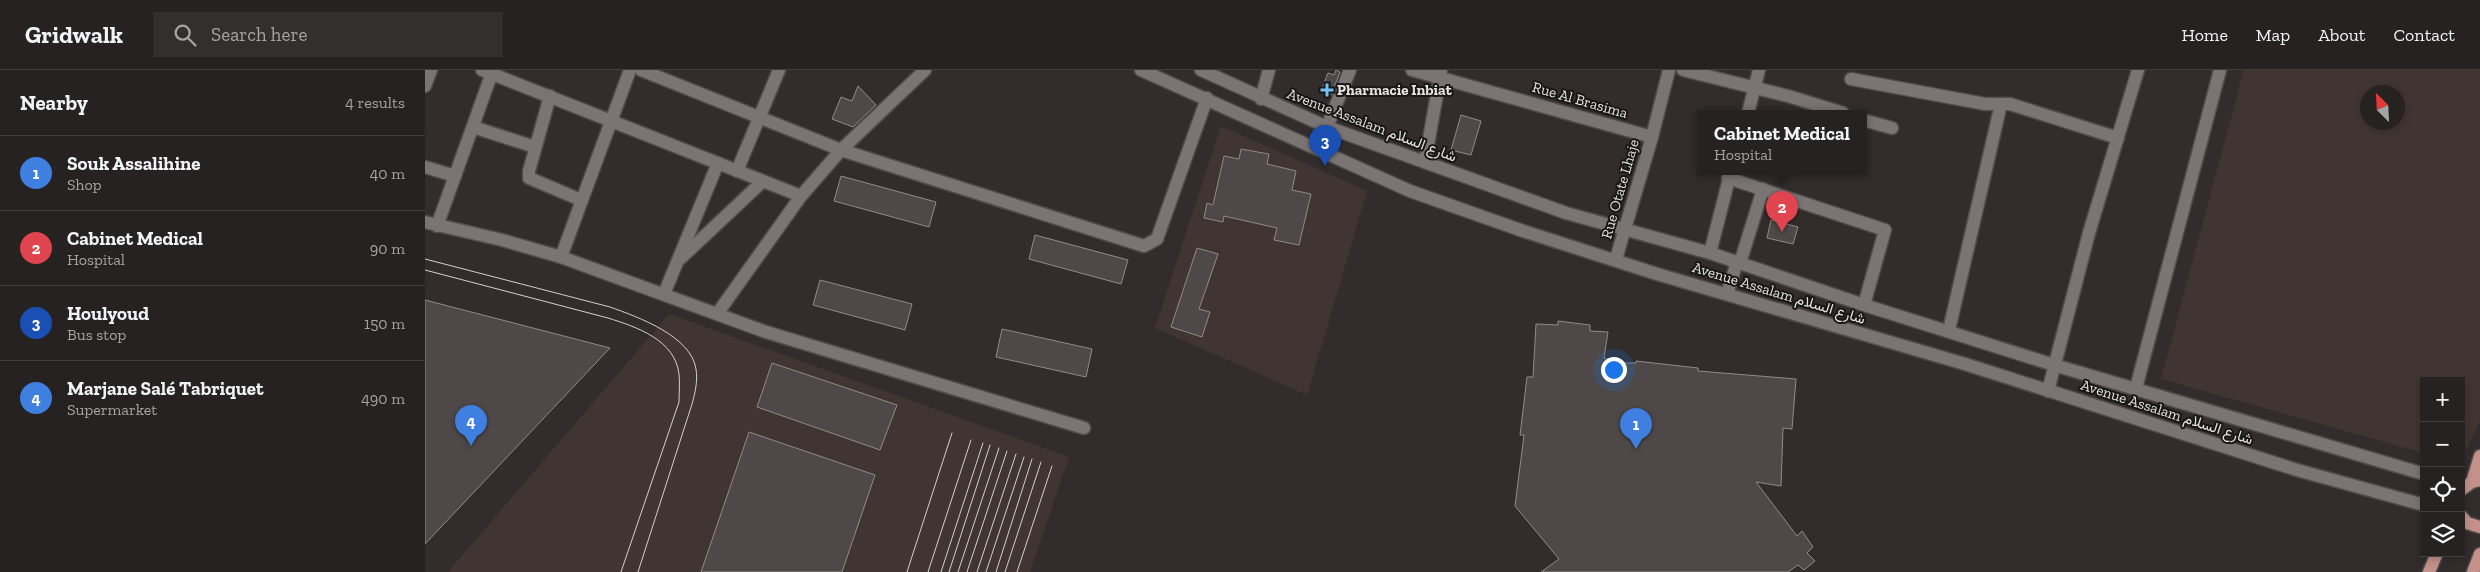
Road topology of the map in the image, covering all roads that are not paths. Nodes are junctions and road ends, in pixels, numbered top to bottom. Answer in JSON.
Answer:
{"nodes":[{"id":1,"x":431,"y":70,"type":"edge"},
{"id":2,"x":630,"y":70,"type":"edge"},
{"id":3,"x":641,"y":70,"type":"edge"},
{"id":4,"x":779,"y":70,"type":"edge"},
{"id":5,"x":1141,"y":70,"type":"edge"},
{"id":6,"x":1201,"y":70,"type":"edge"},
{"id":7,"x":1269,"y":70,"type":"edge"},
{"id":8,"x":1350,"y":70,"type":"edge"},
{"id":9,"x":1412,"y":70,"type":"edge"},
{"id":10,"x":1669,"y":70,"type":"edge"},
{"id":11,"x":1683,"y":70,"type":"edge"},
{"id":12,"x":1759,"y":70,"type":"edge"},
{"id":13,"x":2138,"y":70,"type":"edge"},
{"id":14,"x":2220,"y":70,"type":"edge"},
{"id":15,"x":489,"y":71,"type":"edge"},
{"id":16,"x":918,"y":72,"type":"edge"},
{"id":17,"x":1441,"y":74,"type":"edge"},
{"id":18,"x":1851,"y":79,"type":"dead end"},
{"id":19,"x":425,"y":86,"type":"edge"},
{"id":20,"x":1755,"y":89,"type":"junction"},
{"id":21,"x":549,"y":96,"type":"junction"},
{"id":22,"x":1207,"y":98,"type":"junction"},
{"id":23,"x":1261,"y":98,"type":"junction"},
{"id":24,"x":2001,"y":104,"type":"junction"},
{"id":25,"x":1749,"y":110,"type":"edge"},
{"id":26,"x":1833,"y":110,"type":"edge"},
{"id":27,"x":759,"y":116,"type":"junction"},
{"id":28,"x":1867,"y":121,"type":"edge"},
{"id":29,"x":612,"y":122,"type":"junction"},
{"id":30,"x":473,"y":127,"type":"junction"},
{"id":31,"x":1327,"y":127,"type":"junction"},
{"id":32,"x":1892,"y":128,"type":"dead end"},
{"id":33,"x":1652,"y":137,"type":"junction"},
{"id":34,"x":2118,"y":138,"type":"junction"},
{"id":35,"x":535,"y":148,"type":"junction"},
{"id":36,"x":841,"y":150,"type":"junction"},
{"id":37,"x":1425,"y":162,"type":"junction"},
{"id":38,"x":718,"y":163,"type":"junction"},
{"id":39,"x":425,"y":168,"type":"edge"},
{"id":40,"x":737,"y":170,"type":"junction"},
{"id":41,"x":1729,"y":175,"type":"edge"},
{"id":42,"x":1731,"y":175,"type":"edge"},
{"id":43,"x":455,"y":176,"type":"junction"},
{"id":44,"x":763,"y":181,"type":"junction"},
{"id":45,"x":1763,"y":189,"type":"junction"},
{"id":46,"x":801,"y":196,"type":"junction"},
{"id":47,"x":581,"y":200,"type":"junction"},
{"id":48,"x":431,"y":224,"type":"edge"},
{"id":49,"x":1626,"y":230,"type":"junction"},
{"id":50,"x":1710,"y":253,"type":"junction"},
{"id":51,"x":561,"y":257,"type":"junction"},
{"id":52,"x":1616,"y":260,"type":"junction"},
{"id":53,"x":678,"y":261,"type":"junction"},
{"id":54,"x":1738,"y":262,"type":"junction"},
{"id":55,"x":665,"y":294,"type":"junction"},
{"id":56,"x":1727,"y":294,"type":"junction"},
{"id":57,"x":1864,"y":305,"type":"junction"},
{"id":58,"x":717,"y":314,"type":"junction"},
{"id":59,"x":1949,"y":330,"type":"junction"},
{"id":60,"x":2055,"y":365,"type":"junction"},
{"id":61,"x":2136,"y":388,"type":"junction"},
{"id":62,"x":2048,"y":391,"type":"junction"},
{"id":63,"x":1084,"y":428,"type":"dead end"},
{"id":64,"x":2480,"y":456,"type":"edge"},
{"id":65,"x":2420,"y":473,"type":"edge"},
{"id":66,"x":2468,"y":485,"type":"edge"},
{"id":67,"x":2420,"y":504,"type":"edge"},
{"id":68,"x":2465,"y":521,"type":"edge"},
{"id":69,"x":2480,"y":527,"type":"edge"},
{"id":70,"x":2480,"y":554,"type":"edge"},
{"id":71,"x":2435,"y":557,"type":"edge"},
{"id":72,"x":2429,"y":572,"type":"edge"},
{"id":73,"x":2473,"y":572,"type":"edge"}],
"edges":[{"from":1,"to":19,"type":"street"},
{"from":2,"to":29,"type":"street"},
{"from":3,"to":27,"type":"street"},
{"from":4,"to":27,"type":"street"},
{"from":5,"to":22,"type":"street","name":"Avenue Assalam شارع السلام"},
{"from":6,"to":23,"type":"street","name":"Avenue Assalam شارع السلام"},
{"from":7,"to":23,"type":"street"},
{"from":8,"to":31,"type":"street"},
{"from":9,"to":17,"type":"street","name":"Rue Al Brasima"},
{"from":10,"to":33,"type":"street","name":"Rue Otate Lhaje"},
{"from":11,"to":20,"type":"street"},
{"from":12,"to":20,"type":"street"},
{"from":13,"to":34,"type":"street"},
{"from":14,"to":61,"type":"street"},
{"from":15,"to":21,"type":"street"},
{"from":15,"to":30,"type":"street"},
{"from":16,"to":36,"type":"street"},
{"from":17,"to":33,"type":"street","name":"Rue Al Brasima"},
{"from":17,"to":37,"type":"street"},
{"from":18,"to":24,"type":"street"},
{"from":20,"to":25,"type":"street"},
{"from":20,"to":26,"type":"street"},
{"from":21,"to":29,"type":"street"},
{"from":21,"to":35,"type":"street"},
{"from":22,"to":36,"type":"street"},
{"from":22,"to":52,"type":"street","name":"Avenue Assalam شارع السلام"},
{"from":23,"to":31,"type":"street","name":"Avenue Assalam شارع السلام"},
{"from":24,"to":34,"type":"street"},
{"from":24,"to":59,"type":"street"},
{"from":27,"to":36,"type":"street"},
{"from":27,"to":40,"type":"street"},
{"from":28,"to":32,"type":"street"},
{"from":29,"to":38,"type":"street"},
{"from":29,"to":47,"type":"street"},
{"from":30,"to":35,"type":"street"},
{"from":30,"to":43,"type":"street"},
{"from":31,"to":37,"type":"street","name":"Avenue Assalam شارع السلام"},
{"from":33,"to":49,"type":"street","name":"Rue Otate Lhaje"},
{"from":34,"to":60,"type":"street"},
{"from":35,"to":47,"type":"street"},
{"from":36,"to":46,"type":"street"},
{"from":37,"to":49,"type":"street","name":"Avenue Assalam شارع السلام"},
{"from":38,"to":40,"type":"street"},
{"from":38,"to":53,"type":"street"},
{"from":39,"to":43,"type":"street"},
{"from":40,"to":44,"type":"street"},
{"from":41,"to":50,"type":"street"},
{"from":42,"to":45,"type":"street"},
{"from":43,"to":48,"type":"street"},
{"from":44,"to":46,"type":"street"},
{"from":44,"to":53,"type":"street"},
{"from":45,"to":54,"type":"street"},
{"from":45,"to":57,"type":"street"},
{"from":46,"to":58,"type":"street"},
{"from":47,"to":51,"type":"street"},
{"from":48,"to":51,"type":"street"},
{"from":49,"to":50,"type":"street","name":"Avenue Assalam شارع السلام"},
{"from":49,"to":52,"type":"street","name":"Rue Otate Lhaje"},
{"from":50,"to":54,"type":"street","name":"Avenue Assalam شارع السلام"},
{"from":51,"to":55,"type":"street"},
{"from":52,"to":56,"type":"street","name":"Avenue Assalam شارع السلام"},
{"from":53,"to":55,"type":"street"},
{"from":54,"to":56,"type":"street"},
{"from":54,"to":57,"type":"street","name":"Avenue Assalam شارع السلام"},
{"from":55,"to":58,"type":"street"},
{"from":56,"to":62,"type":"street","name":"Avenue Assalam شارع السلام"},
{"from":57,"to":59,"type":"street","name":"Avenue Assalam شارع السلام"},
{"from":58,"to":63,"type":"street"},
{"from":59,"to":60,"type":"street","name":"Avenue Assalam شارع السلام"},
{"from":60,"to":61,"type":"street","name":"Avenue Assalam شارع السلام"},
{"from":60,"to":62,"type":"street"},
{"from":61,"to":65,"type":"street","name":"Avenue Assalam شارع السلام"},
{"from":62,"to":67,"type":"street","name":"Avenue Assalam شارع السلام"},
{"from":64,"to":66,"type":"main road"},
{"from":68,"to":69,"type":"main road"},
{"from":70,"to":73,"type":"main road"},
{"from":71,"to":72,"type":"main road"}]}
